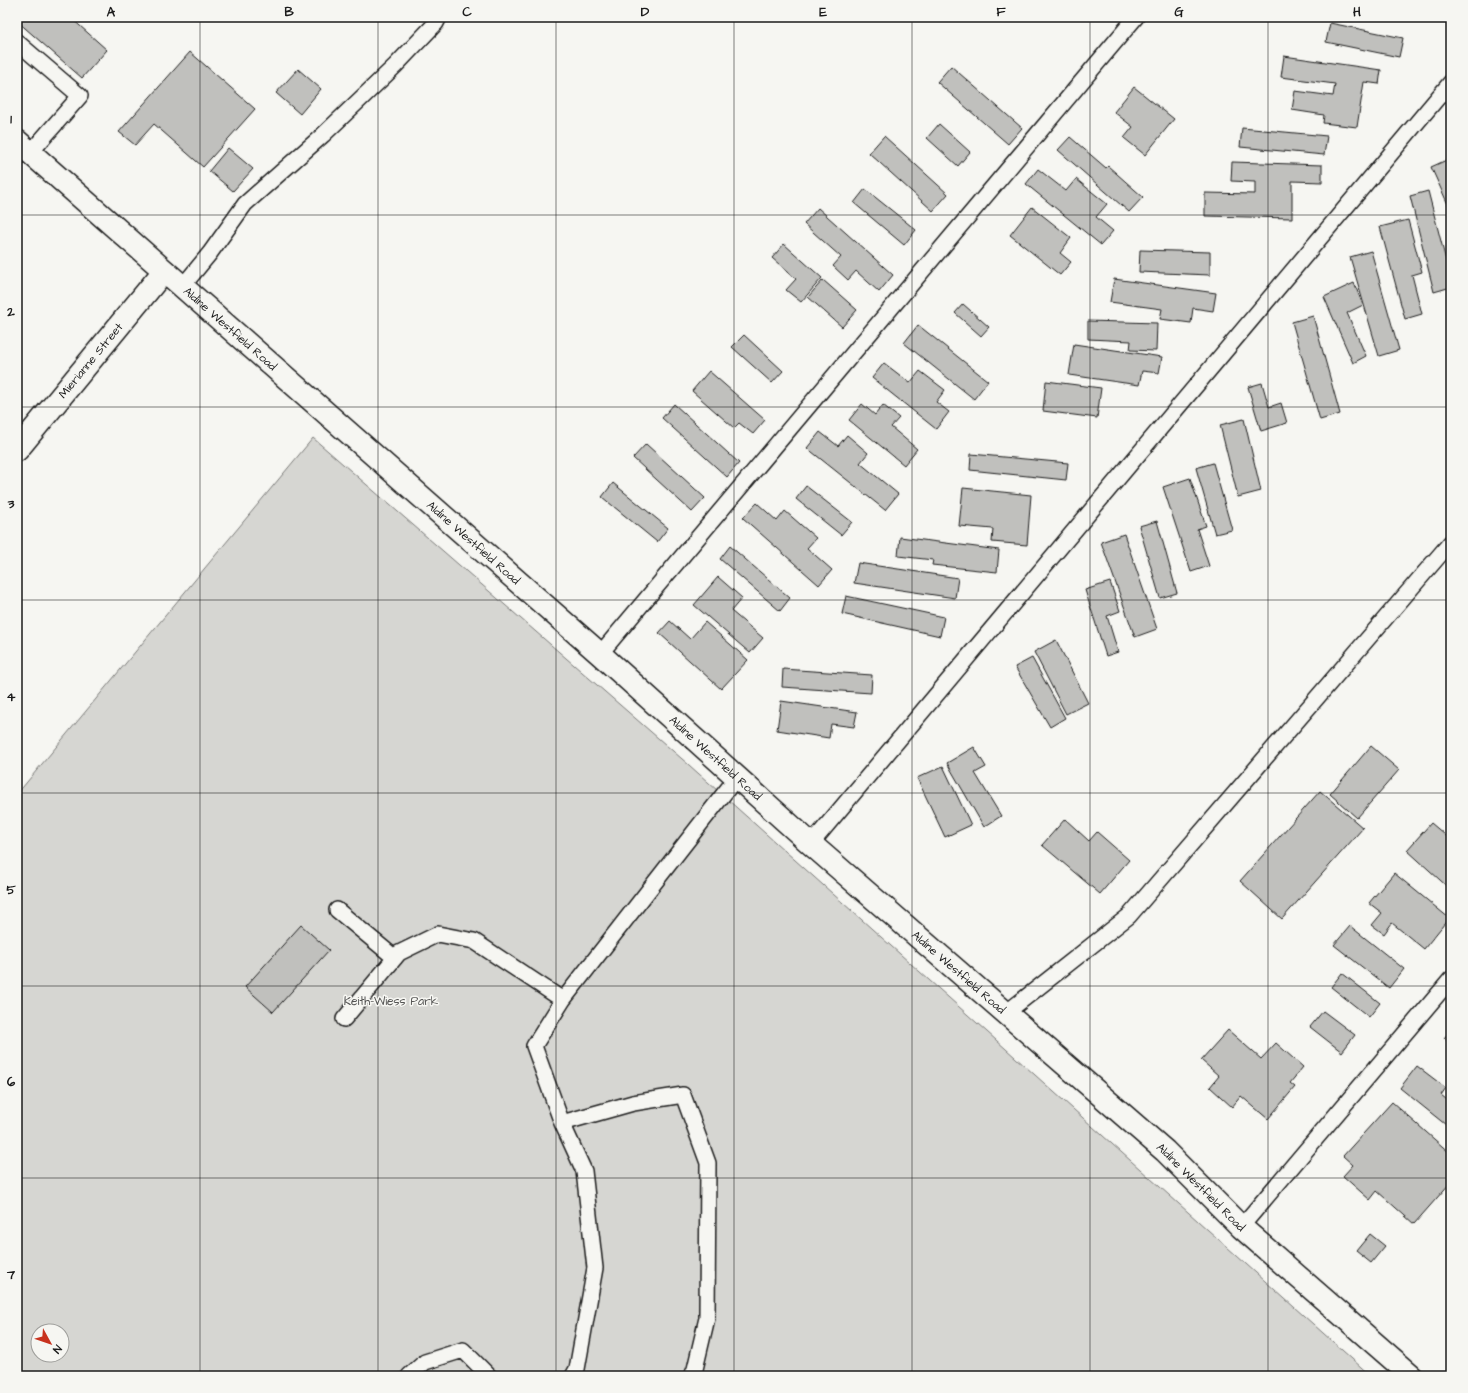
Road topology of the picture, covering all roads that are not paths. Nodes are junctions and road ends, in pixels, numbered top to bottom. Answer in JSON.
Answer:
{"nodes":[{"id":1,"x":439,"y":17,"type":"edge"},
{"id":2,"x":1136,"y":17,"type":"edge"},
{"id":3,"x":17,"y":42,"type":"edge"},
{"id":4,"x":1451,"y":82,"type":"edge"},
{"id":5,"x":24,"y":147,"type":"edge"},
{"id":6,"x":164,"y":271,"type":"junction"},
{"id":7,"x":182,"y":287,"type":"junction"},
{"id":8,"x":17,"y":450,"type":"edge"},
{"id":9,"x":1451,"y":542,"type":"edge"},
{"id":10,"x":600,"y":654,"type":"junction"},
{"id":11,"x":737,"y":777,"type":"junction"},
{"id":12,"x":812,"y":844,"type":"junction"},
{"id":13,"x":337,"y":910,"type":"dead end"},
{"id":14,"x":395,"y":958,"type":"junction"},
{"id":15,"x":1451,"y":979,"type":"edge"},
{"id":16,"x":564,"y":1000,"type":"junction"},
{"id":17,"x":1006,"y":1013,"type":"junction"},
{"id":18,"x":344,"y":1019,"type":"dead end"},
{"id":19,"x":562,"y":1123,"type":"junction"},
{"id":20,"x":1241,"y":1227,"type":"junction"},
{"id":21,"x":409,"y":1376,"type":"edge"},
{"id":22,"x":489,"y":1376,"type":"edge"},
{"id":23,"x":573,"y":1376,"type":"edge"},
{"id":24,"x":692,"y":1376,"type":"edge"},
{"id":25,"x":1412,"y":1376,"type":"edge"}],
"edges":[{"from":1,"to":7,"type":"lane"},
{"from":2,"to":10,"type":"lane"},
{"from":3,"to":5,"type":"lane"},
{"from":4,"to":12,"type":"lane"},
{"from":5,"to":6,"type":"main road","name":"Aldine Westfield Road"},
{"from":6,"to":7,"type":"main road","name":"Aldine Westfield Road"},
{"from":6,"to":8,"type":"main road","name":"Mierianne Street"},
{"from":7,"to":10,"type":"main road","name":"Aldine Westfield Road"},
{"from":9,"to":17,"type":"lane"},
{"from":10,"to":11,"type":"main road","name":"Aldine Westfield Road"},
{"from":11,"to":12,"type":"main road","name":"Aldine Westfield Road"},
{"from":11,"to":16,"type":"lane"},
{"from":12,"to":17,"type":"main road","name":"Aldine Westfield Road"},
{"from":13,"to":14,"type":"lane"},
{"from":14,"to":16,"type":"lane"},
{"from":14,"to":18,"type":"lane"},
{"from":15,"to":20,"type":"lane"},
{"from":16,"to":19,"type":"lane"},
{"from":17,"to":20,"type":"main road","name":"Aldine Westfield Road"},
{"from":19,"to":23,"type":"lane"},
{"from":19,"to":24,"type":"lane"},
{"from":20,"to":25,"type":"main road","name":"Aldine Westfield Road"},
{"from":21,"to":22,"type":"lane"}]}
